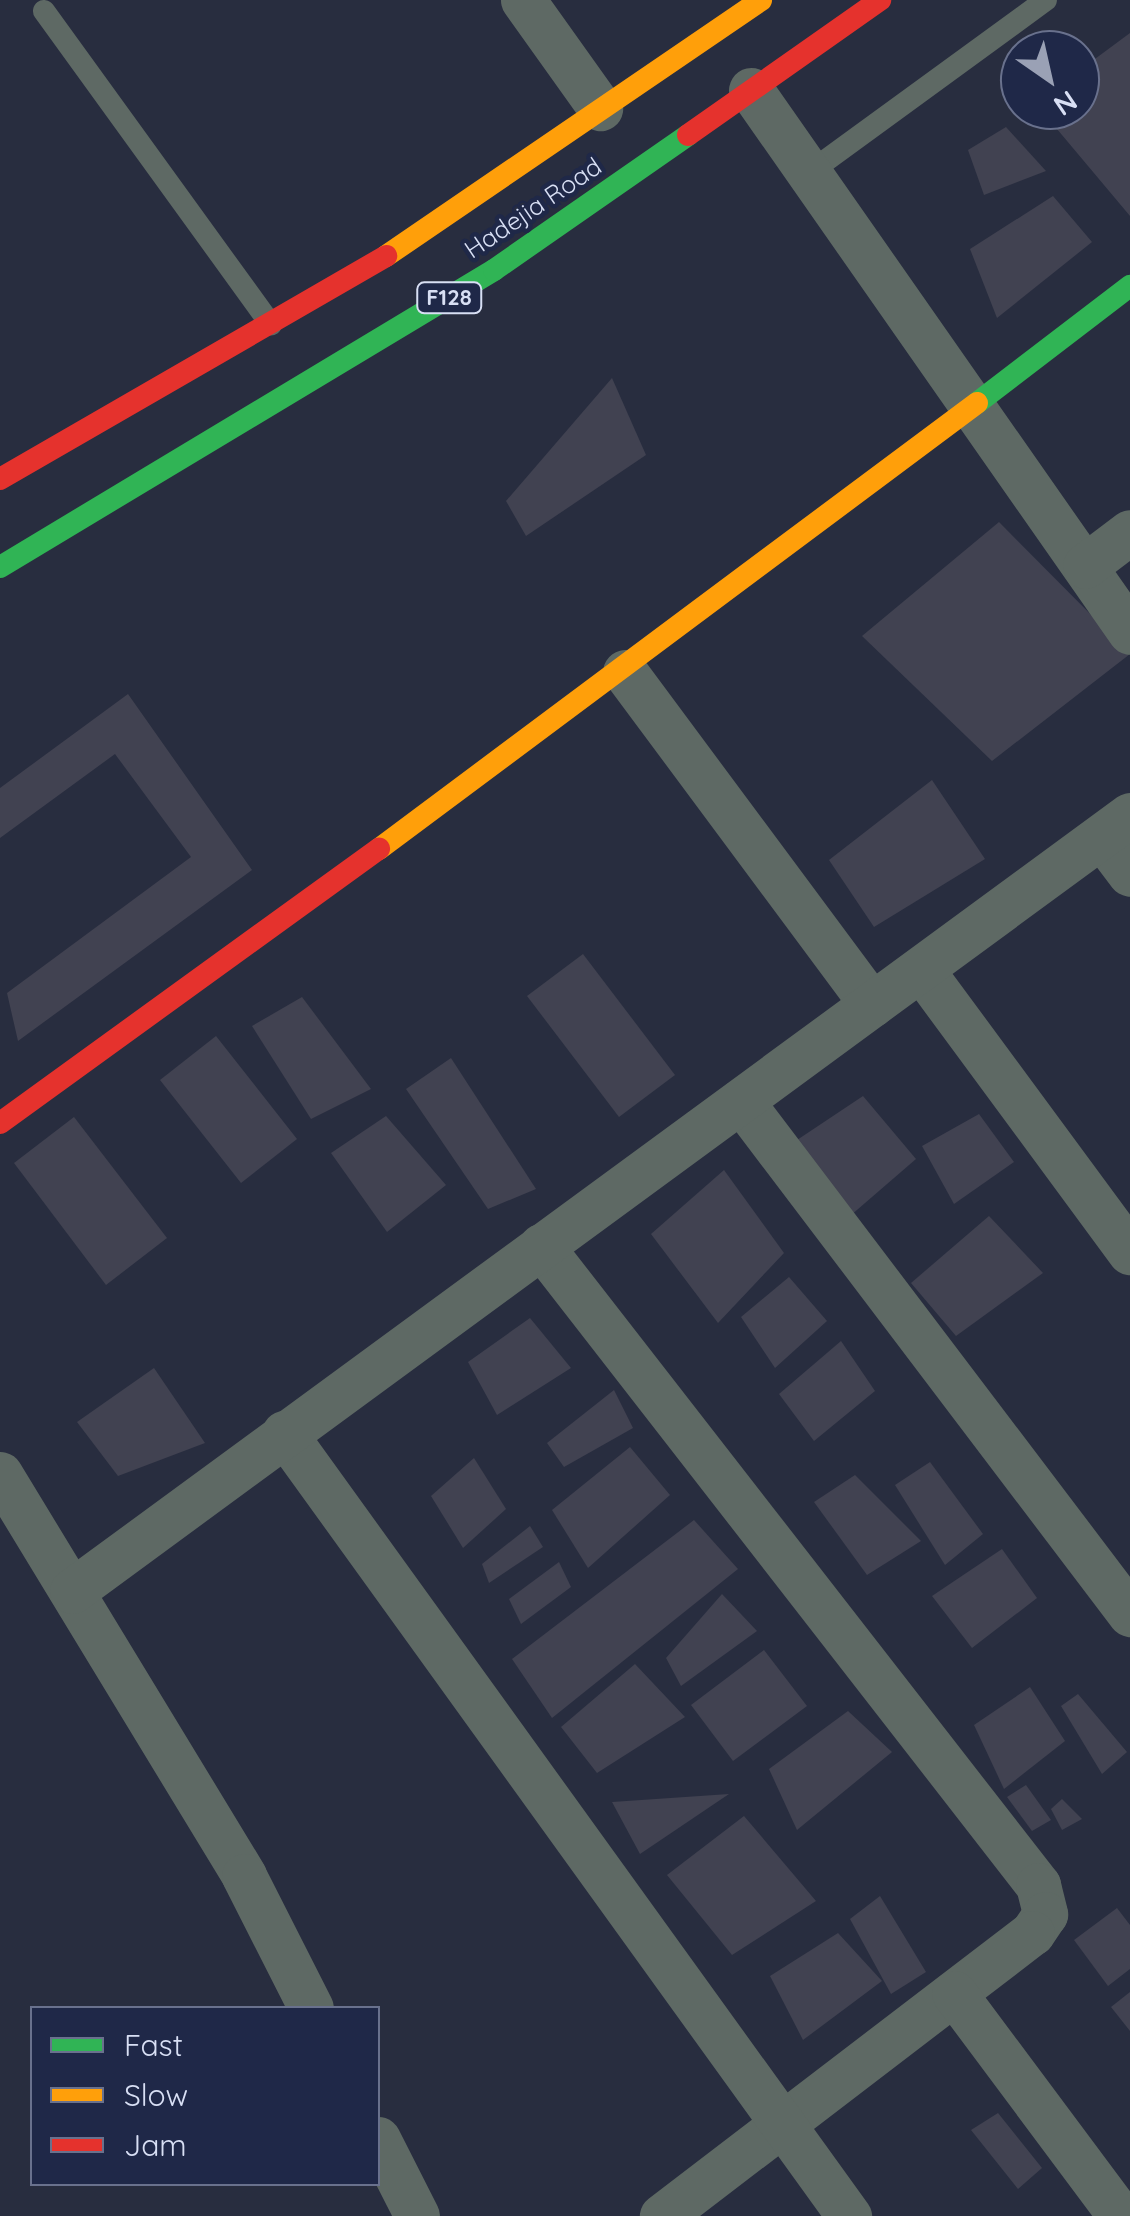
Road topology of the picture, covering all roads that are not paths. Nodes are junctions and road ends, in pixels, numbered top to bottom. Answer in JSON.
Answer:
{"nodes":[{"id":1,"x":523,"y":0,"type":"edge"},
{"id":2,"x":760,"y":0,"type":"edge"},
{"id":3,"x":880,"y":0,"type":"edge"},
{"id":4,"x":1046,"y":0,"type":"edge"},
{"id":5,"x":44,"y":11,"type":"dead end"},
{"id":6,"x":751,"y":90,"type":"junction"},
{"id":7,"x":600,"y":108,"type":"junction"},
{"id":8,"x":810,"y":172,"type":"junction"},
{"id":9,"x":1130,"y":286,"type":"edge"},
{"id":10,"x":273,"y":328,"type":"junction"},
{"id":11,"x":976,"y":408,"type":"junction"},
{"id":12,"x":0,"y":479,"type":"edge"},
{"id":13,"x":1130,"y":532,"type":"edge"},
{"id":14,"x":0,"y":566,"type":"edge"},
{"id":15,"x":1085,"y":566,"type":"junction"},
{"id":16,"x":1130,"y":632,"type":"edge"},
{"id":17,"x":625,"y":672,"type":"junction"},
{"id":18,"x":1116,"y":826,"type":"edge"},
{"id":19,"x":1130,"y":874,"type":"edge"},
{"id":20,"x":921,"y":970,"type":"junction"},
{"id":21,"x":872,"y":1004,"type":"junction"},
{"id":22,"x":741,"y":1100,"type":"junction"},
{"id":23,"x":0,"y":1123,"type":"edge"},
{"id":24,"x":541,"y":1246,"type":"junction"},
{"id":25,"x":1130,"y":1252,"type":"edge"},
{"id":26,"x":284,"y":1434,"type":"junction"},
{"id":27,"x":0,"y":1474,"type":"edge"},
{"id":28,"x":1122,"y":1586,"type":"edge"},
{"id":29,"x":72,"y":1591,"type":"junction"},
{"id":30,"x":954,"y":1993,"type":"junction"},
{"id":31,"x":310,"y":2006,"type":"edge"},
{"id":32,"x":783,"y":2123,"type":"junction"},
{"id":33,"x":380,"y":2143,"type":"edge"},
{"id":34,"x":416,"y":2216,"type":"edge"},
{"id":35,"x":662,"y":2216,"type":"edge"},
{"id":36,"x":849,"y":2216,"type":"edge"},
{"id":37,"x":1120,"y":2216,"type":"edge"}],
"edges":[{"from":1,"to":7,"type":"street"},
{"from":2,"to":7,"type":"main road","name":"Hadejia Road","number":"F128"},
{"from":3,"to":6,"type":"main road","name":"Hadejia Road","number":"F128"},
{"from":4,"to":8,"type":"lane"},
{"from":5,"to":10,"type":"lane"},
{"from":6,"to":8,"type":"street"},
{"from":6,"to":14,"type":"main road","name":"Hadejia Road","number":"F128"},
{"from":7,"to":10,"type":"main road","name":"Hadejia Road","number":"F128"},
{"from":8,"to":11,"type":"street"},
{"from":9,"to":11,"type":"main road"},
{"from":10,"to":12,"type":"main road","name":"Hadejia Road","number":"F128"},
{"from":11,"to":15,"type":"street"},
{"from":11,"to":17,"type":"main road"},
{"from":13,"to":15,"type":"street"},
{"from":15,"to":16,"type":"street"},
{"from":17,"to":21,"type":"street"},
{"from":17,"to":23,"type":"main road"},
{"from":18,"to":19,"type":"street"},
{"from":18,"to":20,"type":"street"},
{"from":20,"to":21,"type":"street"},
{"from":20,"to":25,"type":"street"},
{"from":21,"to":22,"type":"street"},
{"from":22,"to":24,"type":"street"},
{"from":22,"to":28,"type":"street"},
{"from":24,"to":26,"type":"street"},
{"from":24,"to":30,"type":"street"},
{"from":26,"to":29,"type":"street"},
{"from":26,"to":32,"type":"street"},
{"from":27,"to":29,"type":"street"},
{"from":29,"to":31,"type":"street"},
{"from":30,"to":32,"type":"street"},
{"from":30,"to":37,"type":"street"},
{"from":32,"to":35,"type":"street"},
{"from":32,"to":36,"type":"street"},
{"from":33,"to":34,"type":"street"}]}
